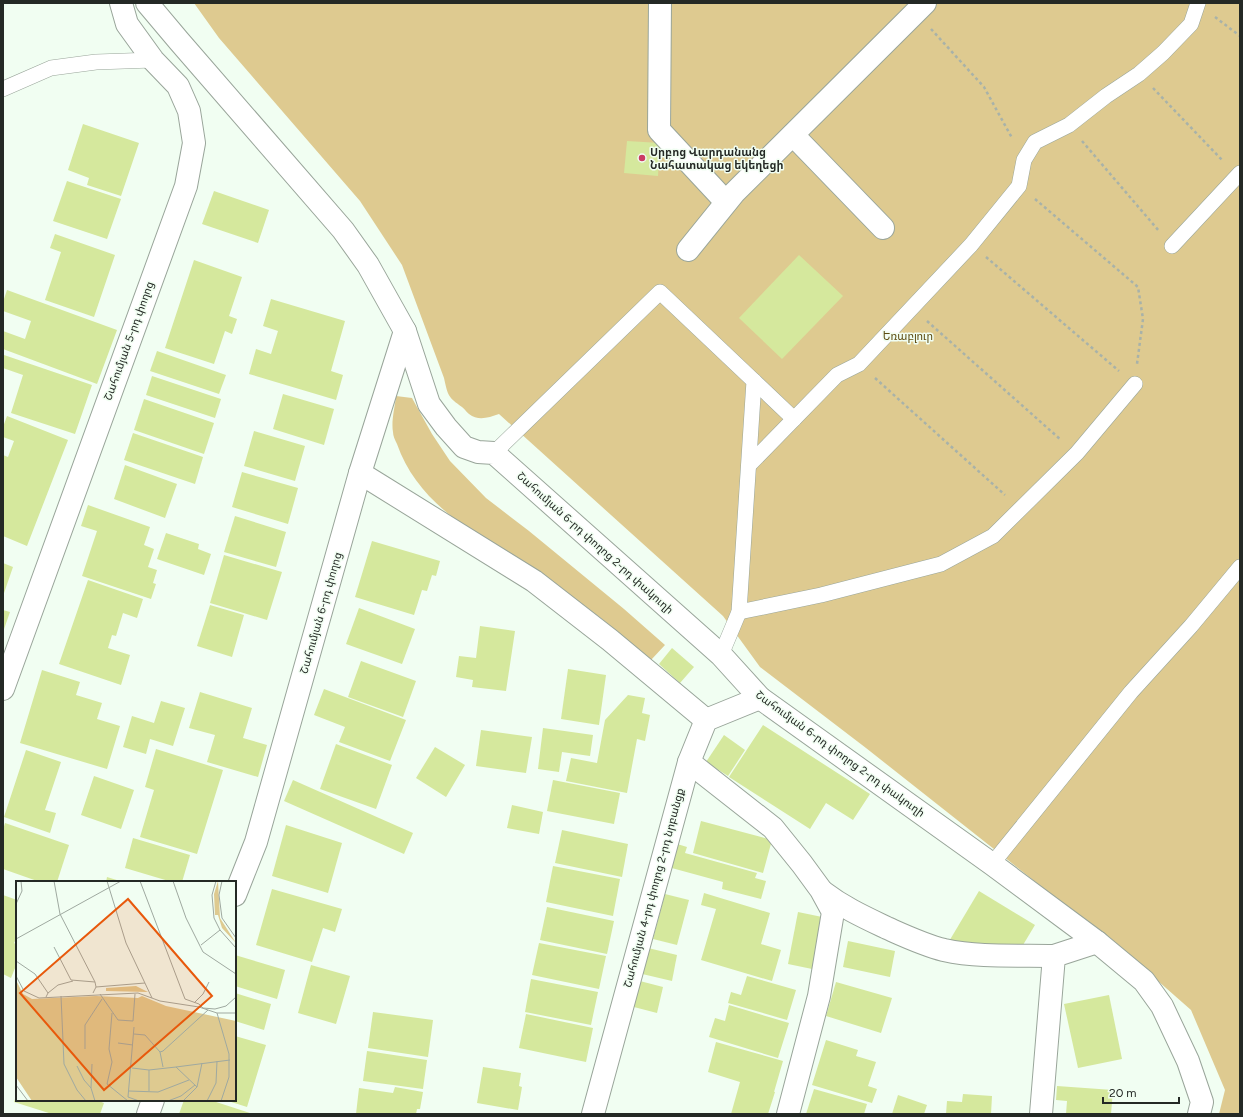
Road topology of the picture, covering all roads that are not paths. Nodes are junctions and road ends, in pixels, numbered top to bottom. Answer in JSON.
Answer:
{"nodes":[{"id":1,"x":121,"y":3,"type":"edge"},
{"id":2,"x":147,"y":3,"type":"edge"},
{"id":3,"x":660,"y":3,"type":"edge"},
{"id":4,"x":1198,"y":4,"type":"edge"},
{"id":5,"x":920,"y":8,"type":"edge"},
{"id":6,"x":153,"y":60,"type":"junction"},
{"id":7,"x":3,"y":88,"type":"edge"},
{"id":8,"x":793,"y":135,"type":"junction"},
{"id":9,"x":1239,"y":174,"type":"edge"},
{"id":10,"x":726,"y":202,"type":"junction"},
{"id":11,"x":883,"y":228,"type":"dead end"},
{"id":12,"x":1172,"y":246,"type":"road end"},
{"id":13,"x":688,"y":250,"type":"dead end"},
{"id":14,"x":405,"y":331,"type":"junction"},
{"id":15,"x":754,"y":381,"type":"junction"},
{"id":16,"x":1135,"y":384,"type":"road end"},
{"id":17,"x":794,"y":419,"type":"junction"},
{"id":18,"x":494,"y":453,"type":"junction"},
{"id":19,"x":748,"y":465,"type":"junction"},
{"id":20,"x":360,"y":473,"type":"junction"},
{"id":21,"x":1240,"y":566,"type":"edge"},
{"id":22,"x":738,"y":612,"type":"junction"},
{"id":23,"x":721,"y":655,"type":"junction"},
{"id":24,"x":3,"y":689,"type":"edge"},
{"id":25,"x":760,"y":698,"type":"junction"},
{"id":26,"x":706,"y":720,"type":"junction"},
{"id":27,"x":689,"y":762,"type":"junction"},
{"id":28,"x":992,"y":864,"type":"junction"},
{"id":29,"x":820,"y":890,"type":"junction"},
{"id":30,"x":236,"y":892,"type":"edge"},
{"id":31,"x":1096,"y":942,"type":"junction"},
{"id":32,"x":1054,"y":956,"type":"junction"},
{"id":33,"x":153,"y":1101,"type":"edge"},
{"id":34,"x":148,"y":1114,"type":"edge"},
{"id":35,"x":593,"y":1114,"type":"edge"},
{"id":36,"x":788,"y":1114,"type":"edge"},
{"id":37,"x":1041,"y":1114,"type":"edge"},
{"id":38,"x":1199,"y":1114,"type":"edge"}],
"edges":[{"from":1,"to":6,"type":"street","name":"Շահումյան 5-րդ փողոց"},
{"from":2,"to":14,"type":"street"},
{"from":3,"to":10,"type":"street"},
{"from":4,"to":17,"type":"lane"},
{"from":5,"to":8,"type":"street"},
{"from":6,"to":7,"type":"lane"},
{"from":6,"to":24,"type":"street","name":"Շահումյան 5-րդ փողոց"},
{"from":8,"to":10,"type":"street"},
{"from":8,"to":11,"type":"street"},
{"from":9,"to":12,"type":"lane"},
{"from":10,"to":13,"type":"street"},
{"from":14,"to":18,"type":"street"},
{"from":14,"to":20,"type":"street","name":"Շահումյան 6-րդ փողոց"},
{"from":15,"to":17,"type":"lane"},
{"from":15,"to":18,"type":"lane"},
{"from":15,"to":19,"type":"lane"},
{"from":16,"to":22,"type":"lane"},
{"from":17,"to":19,"type":"lane"},
{"from":18,"to":23,"type":"street","name":"Շահումյան 6-րդ փողոց 2-րդ փակուղի"},
{"from":19,"to":22,"type":"lane"},
{"from":20,"to":26,"type":"street"},
{"from":20,"to":30,"type":"street","name":"Շահումյան 6-րդ փողոց"},
{"from":21,"to":28,"type":"lane"},
{"from":22,"to":23,"type":"lane"},
{"from":23,"to":25,"type":"street","name":"Շահումյան 6-րդ փողոց 2-րդ փակուղի"},
{"from":25,"to":26,"type":"street"},
{"from":25,"to":28,"type":"street","name":"Շահումյան 6-րդ փողոց 2-րդ փակուղի"},
{"from":26,"to":27,"type":"street","name":"Շահումյան 4-րդ փողոց 2-րդ նրբանցք"},
{"from":27,"to":29,"type":"street"},
{"from":27,"to":35,"type":"street","name":"Շահումյան 4-րդ փողոց 2-րդ նրբանցք"},
{"from":28,"to":31,"type":"street","name":"Շահումյան 6-րդ փողոց 2-րդ փակուղի"},
{"from":29,"to":32,"type":"street"},
{"from":29,"to":36,"type":"street"},
{"from":31,"to":32,"type":"street"},
{"from":31,"to":38,"type":"street","name":"Շահումյան 6-րդ փողոց 2-րդ փակուղի"},
{"from":32,"to":37,"type":"street"},
{"from":33,"to":34,"type":"street"}]}
